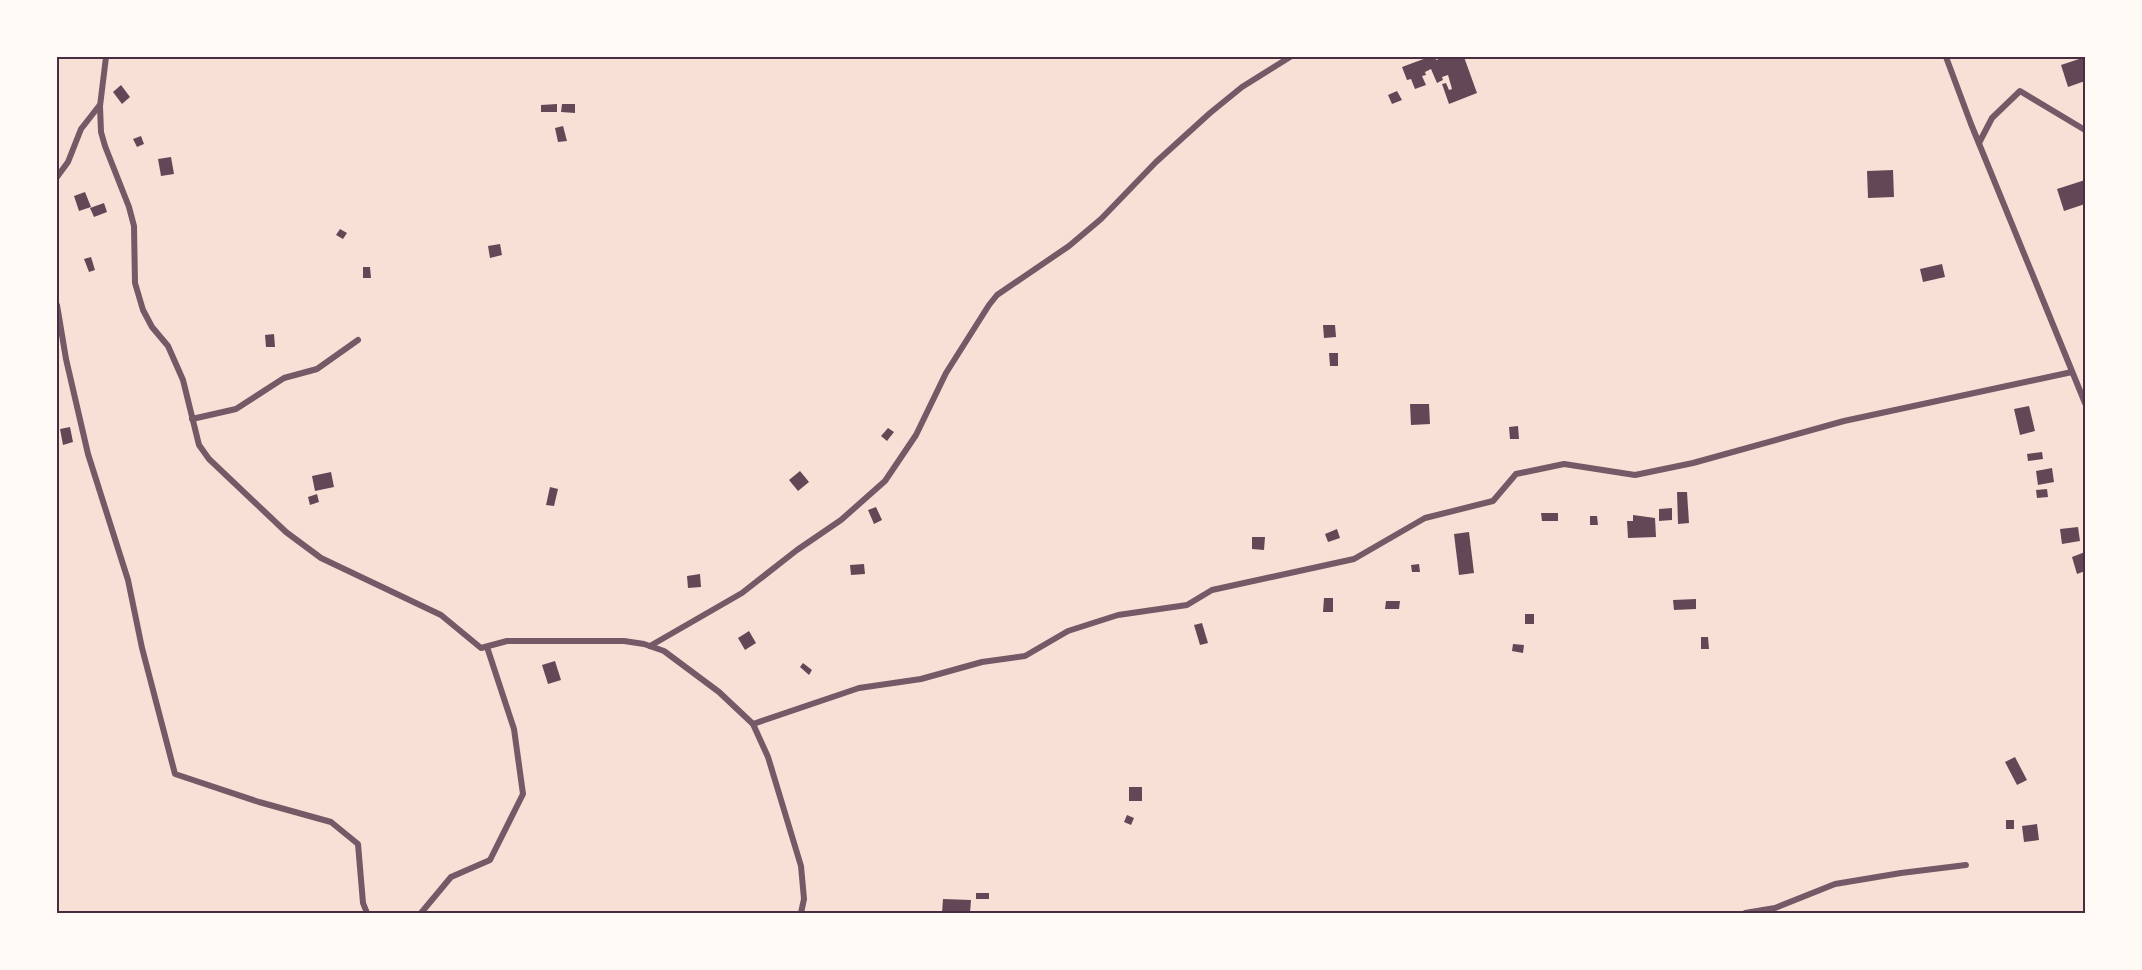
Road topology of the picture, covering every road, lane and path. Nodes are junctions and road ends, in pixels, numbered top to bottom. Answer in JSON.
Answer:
{"nodes":[{"id":1,"x":106,"y":57,"type":"edge"},
{"id":2,"x":1290,"y":57,"type":"edge"},
{"id":3,"x":1946,"y":57,"type":"edge"},
{"id":4,"x":100,"y":106,"type":"junction"},
{"id":5,"x":2085,"y":130,"type":"edge"},
{"id":6,"x":1979,"y":143,"type":"junction"},
{"id":7,"x":57,"y":177,"type":"edge"},
{"id":8,"x":57,"y":305,"type":"edge"},
{"id":9,"x":358,"y":340,"type":"dead end"},
{"id":10,"x":2072,"y":372,"type":"junction"},
{"id":11,"x":2085,"y":403,"type":"edge"},
{"id":12,"x":192,"y":419,"type":"junction"},
{"id":13,"x":650,"y":646,"type":"junction"},
{"id":14,"x":487,"y":647,"type":"junction"},
{"id":15,"x":753,"y":724,"type":"junction"},
{"id":16,"x":1966,"y":865,"type":"dead end"},
{"id":17,"x":367,"y":913,"type":"edge"},
{"id":18,"x":421,"y":913,"type":"edge"},
{"id":19,"x":801,"y":913,"type":"edge"},
{"id":20,"x":1745,"y":913,"type":"edge"}],
"edges":[{"from":1,"to":4,"type":"street"},
{"from":2,"to":13,"type":"street"},
{"from":3,"to":6,"type":"street"},
{"from":4,"to":7,"type":"street"},
{"from":4,"to":12,"type":"street"},
{"from":5,"to":6,"type":"street"},
{"from":6,"to":10,"type":"street"},
{"from":8,"to":17,"type":"street"},
{"from":9,"to":12,"type":"street"},
{"from":10,"to":11,"type":"street"},
{"from":10,"to":15,"type":"street"},
{"from":12,"to":14,"type":"street"},
{"from":13,"to":14,"type":"street"},
{"from":13,"to":15,"type":"street"},
{"from":14,"to":18,"type":"street"},
{"from":15,"to":19,"type":"street"},
{"from":16,"to":20,"type":"street"}]}
